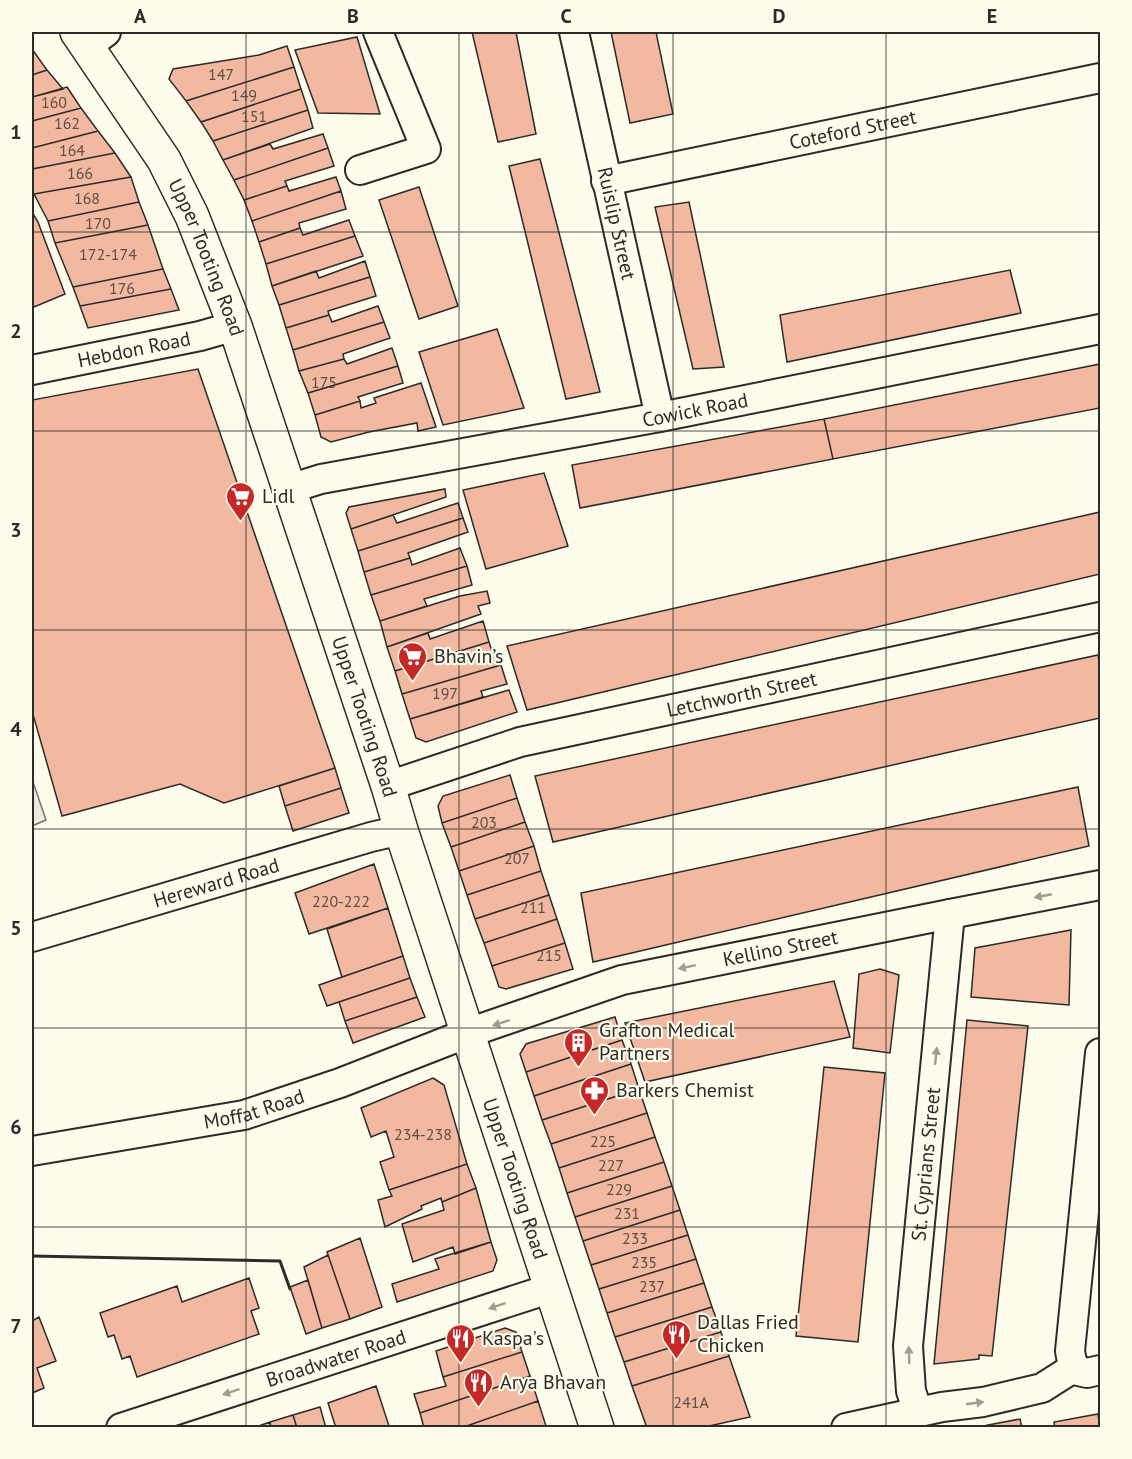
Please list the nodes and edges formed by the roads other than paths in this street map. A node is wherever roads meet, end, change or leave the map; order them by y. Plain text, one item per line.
1 (378, 32) edge
2 (574, 32) edge
3 (90, 36) edge
4 (1101, 78) edge
5 (360, 170) dead end
6 (606, 181) junction
7 (235, 326) junction
8 (1101, 328) edge
9 (32, 370) edge
10 (660, 417) junction
11 (289, 489) junction
12 (1101, 617) edge
13 (388, 786) junction
14 (401, 830) junction
15 (1101, 885) edge
16 (950, 914) junction
17 (32, 937) edge
18 (468, 1033) junction
19 (1101, 1053) edge
20 (1099, 1091) edge
21 (32, 1150) edge
22 (552, 1288) junction
23 (1088, 1369) edge
24 (918, 1412) junction
25 (121, 1428) edge
26 (597, 1428) edge
27 (846, 1428) edge

1 - 5 street
2 - 6 street, Ruislip Street
3 - 7 highway, Upper Tooting Road
4 - 6 street, Coteford Street
6 - 10 street, Ruislip Street
7 - 9 street, Hebdon Road
7 - 11 highway, Upper Tooting Road
8 - 10 street, Cowick Road
10 - 11 street, Cowick Road
11 - 13 highway, Upper Tooting Road
12 - 13 street, Letchworth Street
13 - 14 highway, Upper Tooting Road
14 - 17 street, Hereward Road
14 - 18 highway, Upper Tooting Road
15 -> 16 street, Kellino Street
16 -> 18 street, Kellino Street
24 -> 16 street, St. Cyprians Street
18 - 21 street, Moffat Road
18 - 22 highway, Upper Tooting Road
19 - 20 street
20 - 23 street
22 -> 25 street, Broadwater Road
22 - 26 highway, Upper Tooting Road
24 -> 23 street
24 - 27 street

